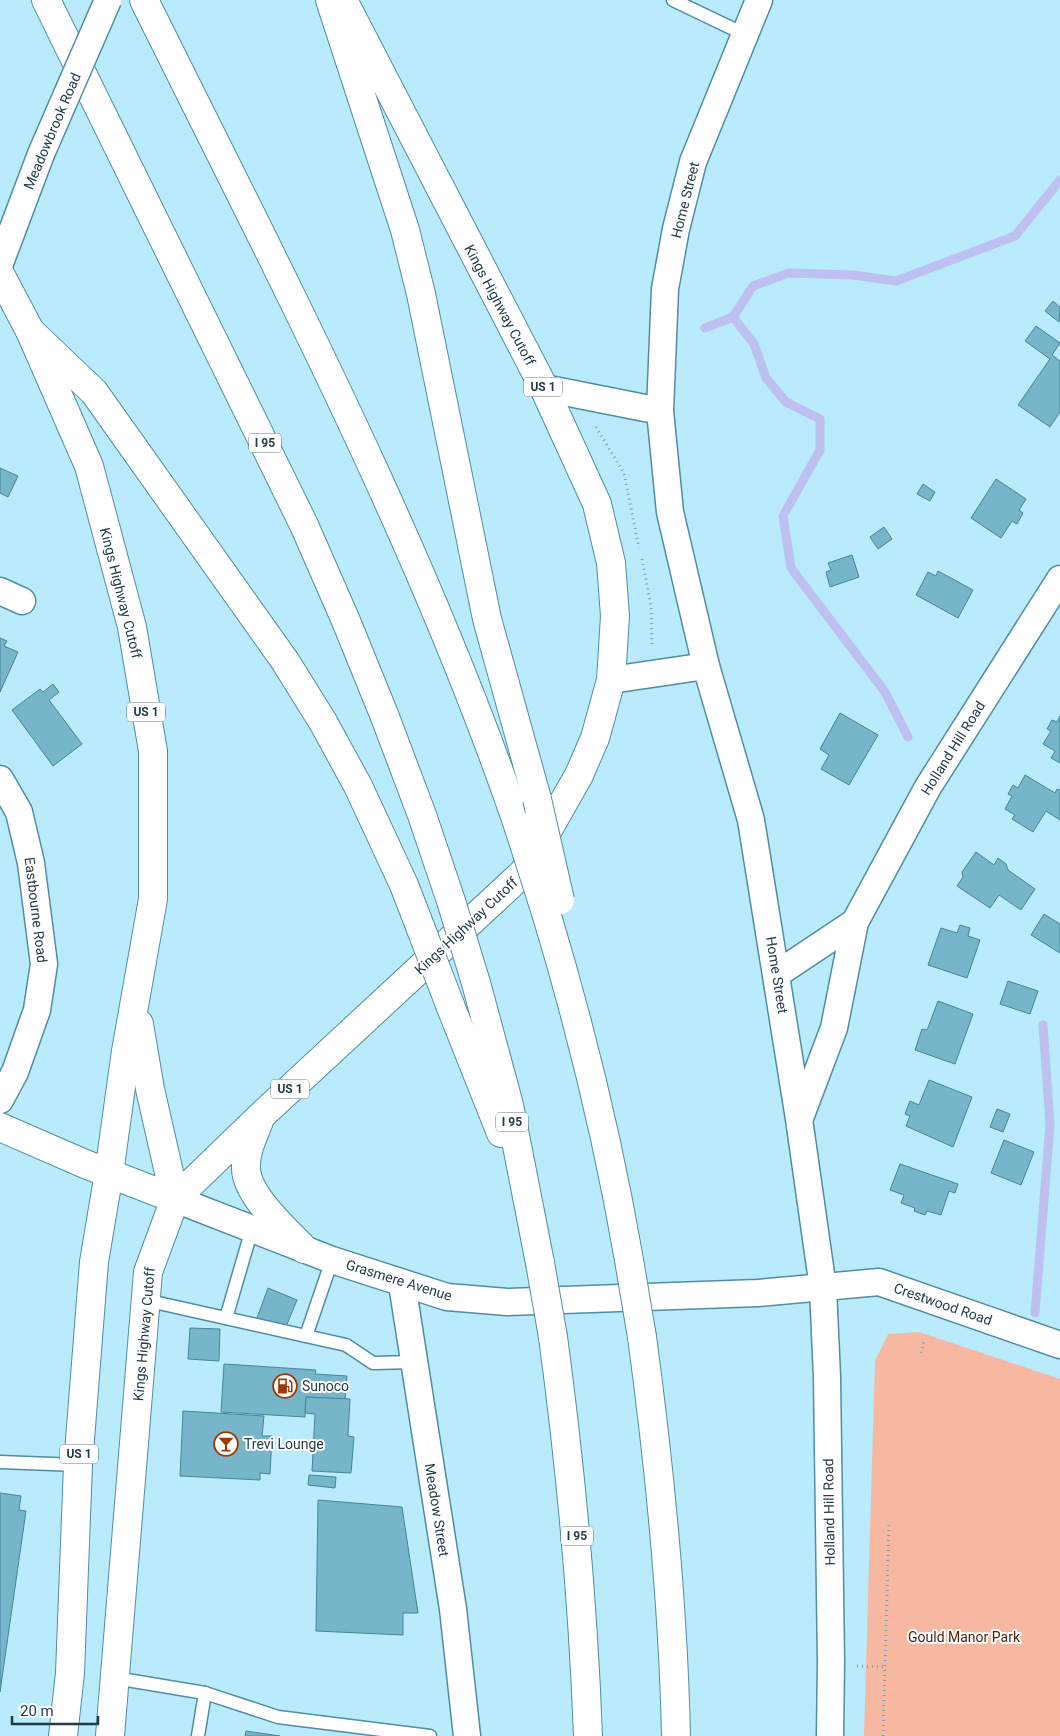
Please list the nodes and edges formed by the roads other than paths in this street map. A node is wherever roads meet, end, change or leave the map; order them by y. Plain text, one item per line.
1 (46, 0) edge
2 (108, 0) edge
3 (144, 0) edge
4 (330, 0) edge
5 (342, 0) edge
6 (673, 0) edge
7 (759, 0) edge
8 (744, 34) junction
9 (0, 263) edge
10 (0, 274) edge
11 (30, 331) junction
12 (544, 388) junction
13 (660, 411) junction
14 (1060, 579) edge
15 (706, 666) junction
16 (611, 680) junction
17 (0, 779) edge
18 (554, 908) junction
19 (855, 922) junction
20 (777, 974) junction
21 (136, 1000) junction
22 (0, 1100) edge
23 (263, 1114) junction
24 (799, 1119) junction
25 (0, 1127) edge
26 (109, 1174) junction
27 (175, 1199) junction
28 (530, 1209) junction
29 (252, 1229) junction
30 (304, 1249) junction
31 (332, 1260) junction
32 (402, 1284) junction
33 (823, 1288) junction
34 (146, 1300) junction
35 (226, 1318) junction
36 (306, 1336) junction
37 (1060, 1345) edge
38 (413, 1362) junction
39 (0, 1462) edge
40 (78, 1465) junction
41 (115, 1678) junction
42 (205, 1693) junction
43 (63, 1736) edge
44 (110, 1736) edge
45 (198, 1736) edge
46 (430, 1736) edge
47 (467, 1736) edge
48 (588, 1736) edge
49 (676, 1736) edge
50 (830, 1736) edge

1 - 28 main road, I 95, bridge
2 - 9 street, Meadowbrook Road, bridge
3 - 18 main road, bridge
4 - 18 main road, bridge
5 - 12 main road, Kings Highway Cutoff / US 1
6 - 8 lane
7 - 8 street, Home Street
8 - 13 street, Home Street
10 - 11 main road, Kings Highway Cutoff / US 1
11 - 21 main road, Kings Highway Cutoff / US 1
11 - 28 main road, bridge
12 - 13 street
12 - 16 main road, Kings Highway Cutoff / US 1
13 - 15 street, Home Street
14 - 19 street, Holland Hill Road
15 - 16 street
15 - 20 street, Home Street
16 - 23 main road, Kings Highway Cutoff / US 1
17 - 22 street, Eastbourne Road
18 - 49 main road, bridge
19 - 20 street, Holland Hill Road
19 - 24 street, Holland Hill Road
20 - 24 street, Home Street
21 - 26 main road, Kings Highway Cutoff / US 1
21 - 27 main road
23 - 27 main road, Kings Highway Cutoff / US 1
23 - 30 main road
24 - 33 street, Home Street
25 - 26 main road, Grasmere Avenue
26 - 27 main road, Grasmere Avenue
26 - 40 main road, Kings Highway Cutoff / US 1
27 - 29 street, Grasmere Avenue
27 - 34 main road, Kings Highway Cutoff / US 1
28 - 48 main road, I 95, bridge
29 - 30 street, Grasmere Avenue
29 - 35 lane
30 - 31 street, Grasmere Avenue
31 - 32 street, Grasmere Avenue
31 - 36 lane
32 - 33 street, Grasmere Avenue
32 - 38 street, Meadow Street
33 - 37 street, Crestwood Road
33 - 50 street, Holland Hill Road
34 - 35 lane
34 - 41 main road, Kings Highway Cutoff / US 1
35 - 36 lane
36 - 38 lane
38 - 47 street, Meadow Street
39 - 40 lane
40 - 43 main road, Kings Highway Cutoff / US 1
41 - 42 lane
41 - 44 main road, Kings Highway Cutoff / US 1
42 - 45 lane
42 - 46 lane

